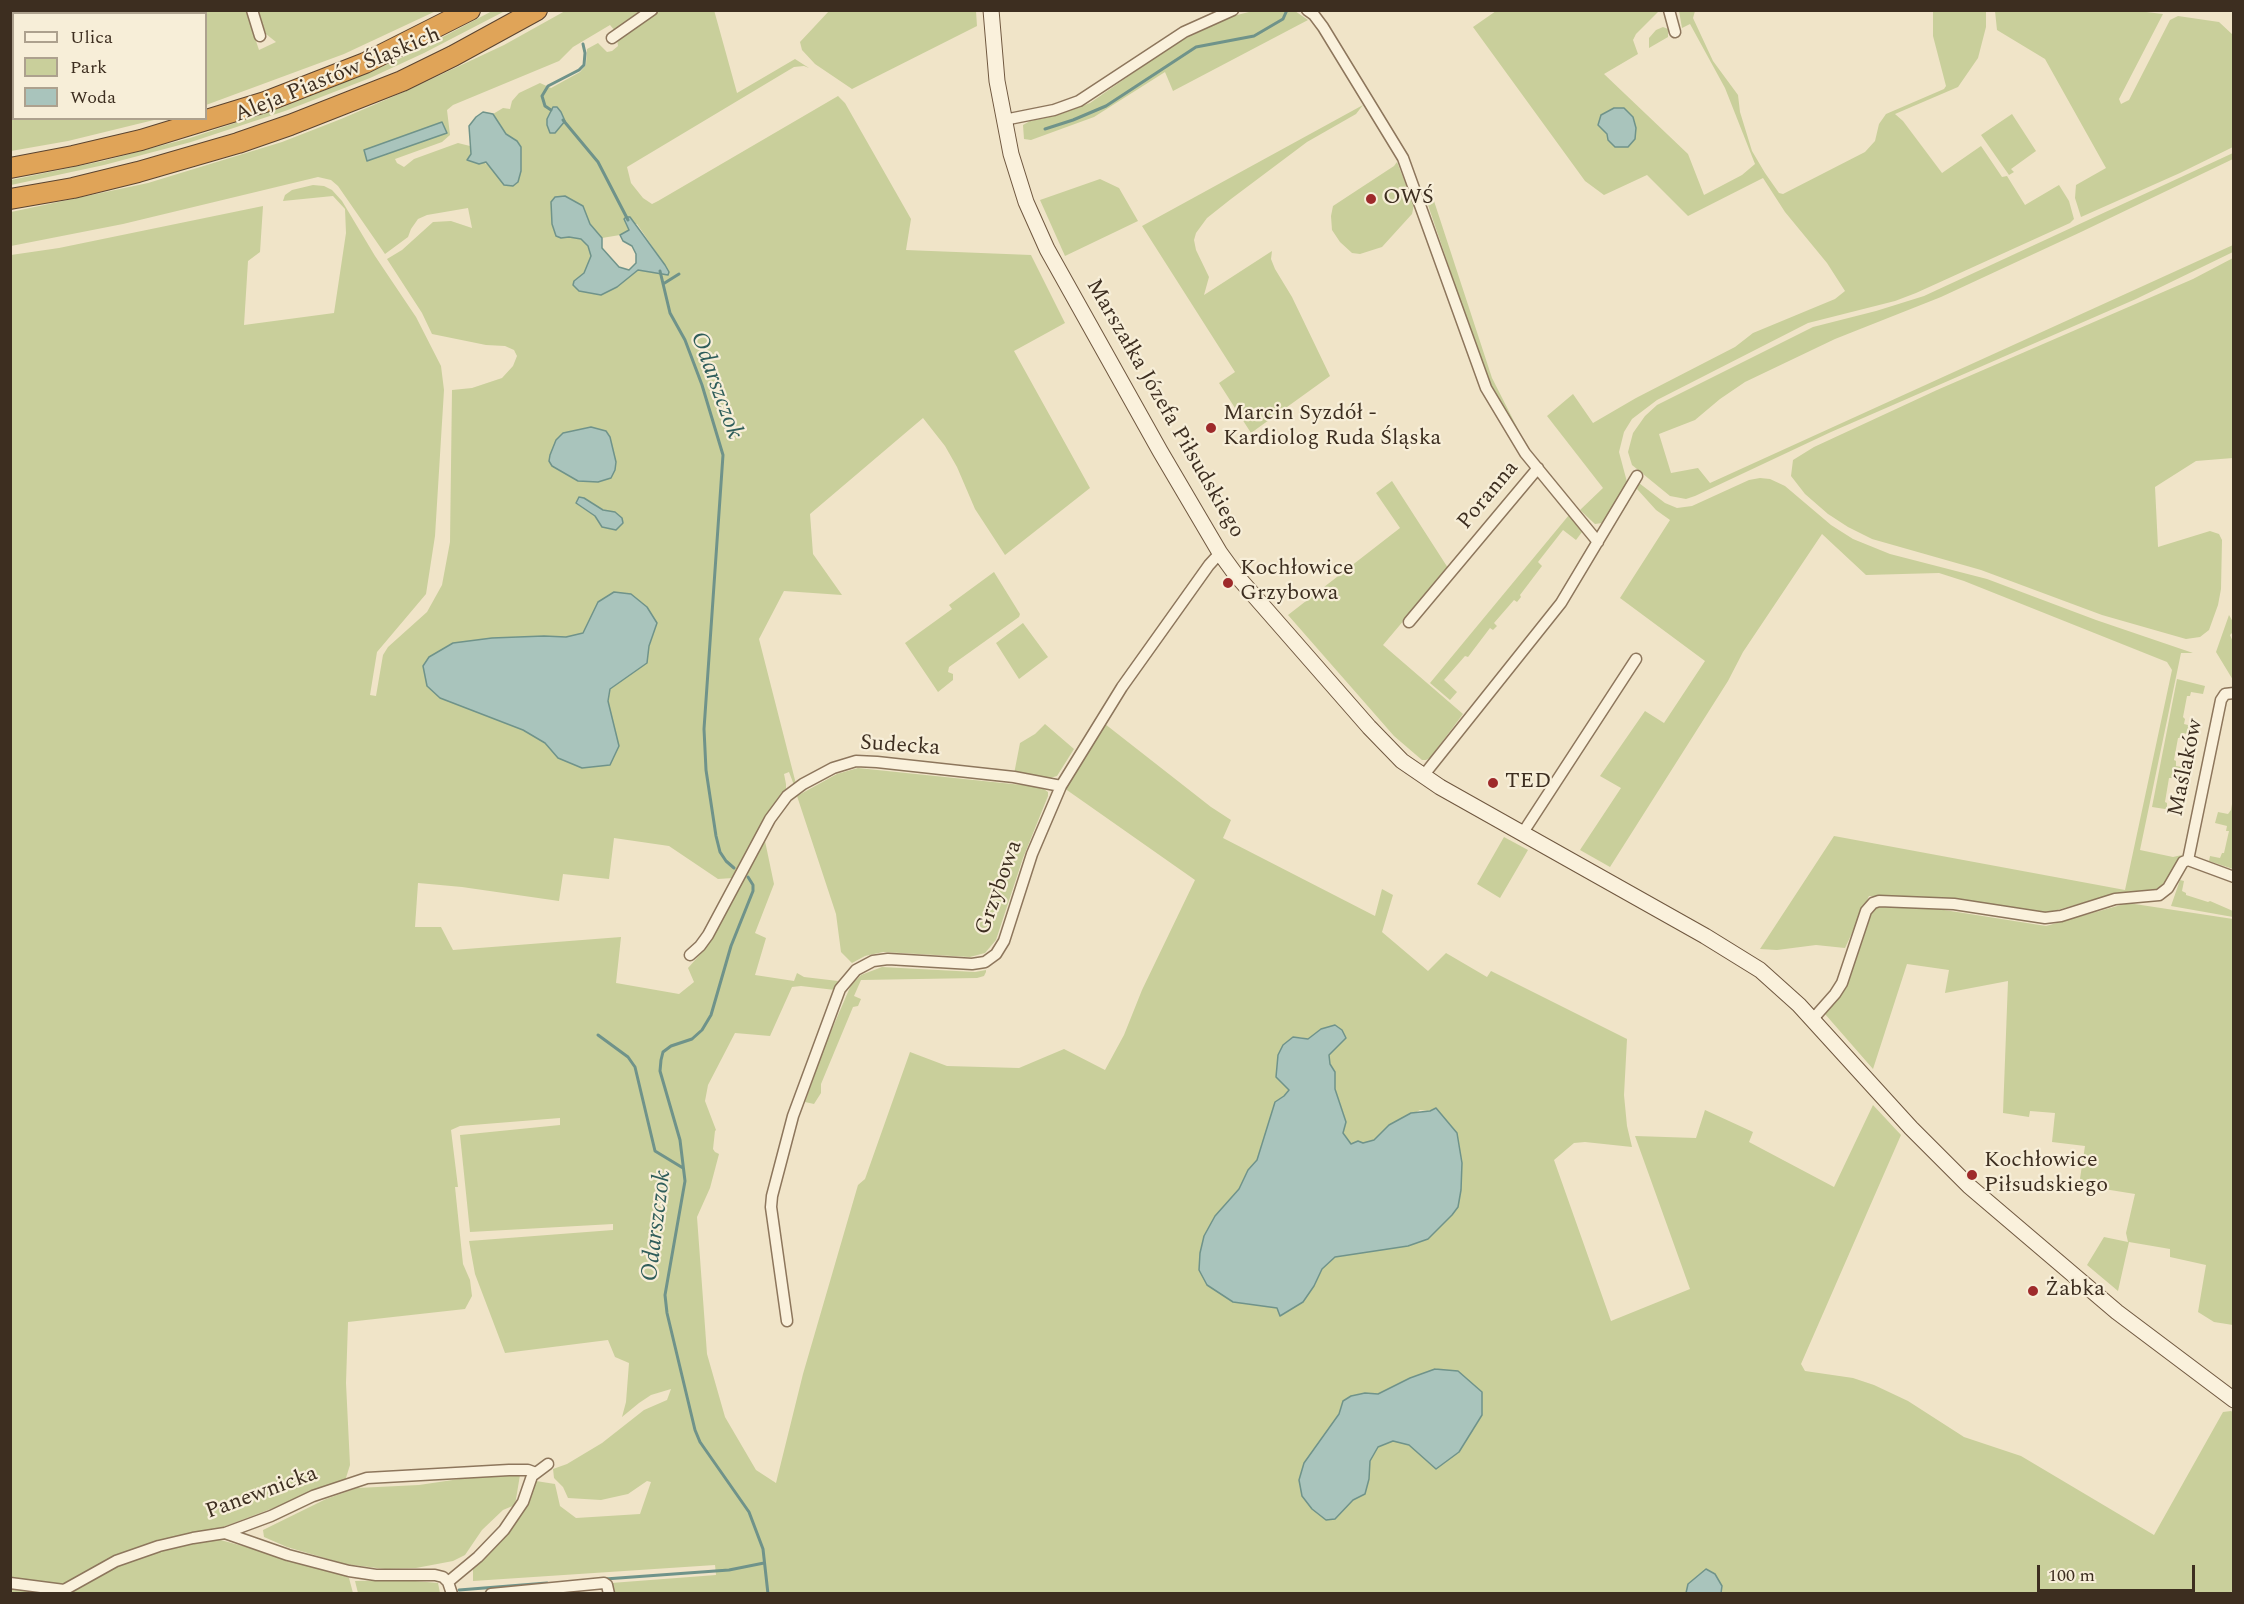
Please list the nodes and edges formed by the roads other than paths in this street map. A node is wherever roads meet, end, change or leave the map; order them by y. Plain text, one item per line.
1 (252, 10) edge
2 (470, 10) edge
3 (537, 10) edge
4 (652, 10) edge
5 (991, 10) edge
6 (1233, 10) edge
7 (1307, 10) edge
8 (1669, 10) edge
9 (1675, 32) dead end
10 (260, 36) dead end
11 (612, 38) dead end
12 (206, 120) edge
13 (207, 120) edge
14 (1004, 120) junction
15 (10, 168) edge
16 (10, 199) edge
17 (1538, 468) junction
18 (1637, 476) dead end
19 (1598, 542) junction
20 (1220, 553) junction
21 (1409, 622) dead end
22 (1636, 659) dead end
23 (2234, 693) edge
24 (1423, 776) junction
25 (1061, 786) junction
26 (1522, 834) junction
27 (2188, 860) junction
28 (2234, 877) edge
29 (690, 955) dead end
30 (1812, 1020) junction
31 (787, 1321) dead end
32 (2234, 1401) edge
33 (548, 1464) dead end
34 (536, 1473) junction
35 (225, 1533) junction
36 (448, 1582) junction
37 (10, 1583) edge
38 (452, 1593) edge
39 (491, 1593) edge
40 (609, 1593) edge

1 - 10 street
2 - 13 highway, Aleja Piastów Śląskich
3 - 16 highway, Aleja Piastów Śląskich
4 - 11 street
5 - 14 street, Marszałka Józefa Piłsudskiego
6 - 14 street
7 - 17 street
8 - 9 street
12 - 15 highway, Aleja Piastów Śląskich
14 - 20 street, Marszałka Józefa Piłsudskiego
17 - 19 street, Poranna
17 - 21 street, Poranna
18 - 19 street
19 - 24 street
20 - 24 street, Marszałka Józefa Piłsudskiego
20 - 25 street, Grzybowa
22 - 26 street
23 - 27 street, Maślaków
24 - 26 street, Marszałka Józefa Piłsudskiego
25 - 29 street, Sudecka
25 - 31 street, Grzybowa
26 - 30 street, Marszałka Józefa Piłsudskiego
27 - 28 street
27 - 30 street
30 - 32 street, Marszałka Józefa Piłsudskiego
33 - 34 street
34 - 35 street, Panewnicka
34 - 36 street
35 - 36 street
35 - 37 street, Panewnicka
36 - 38 street
39 - 40 street

